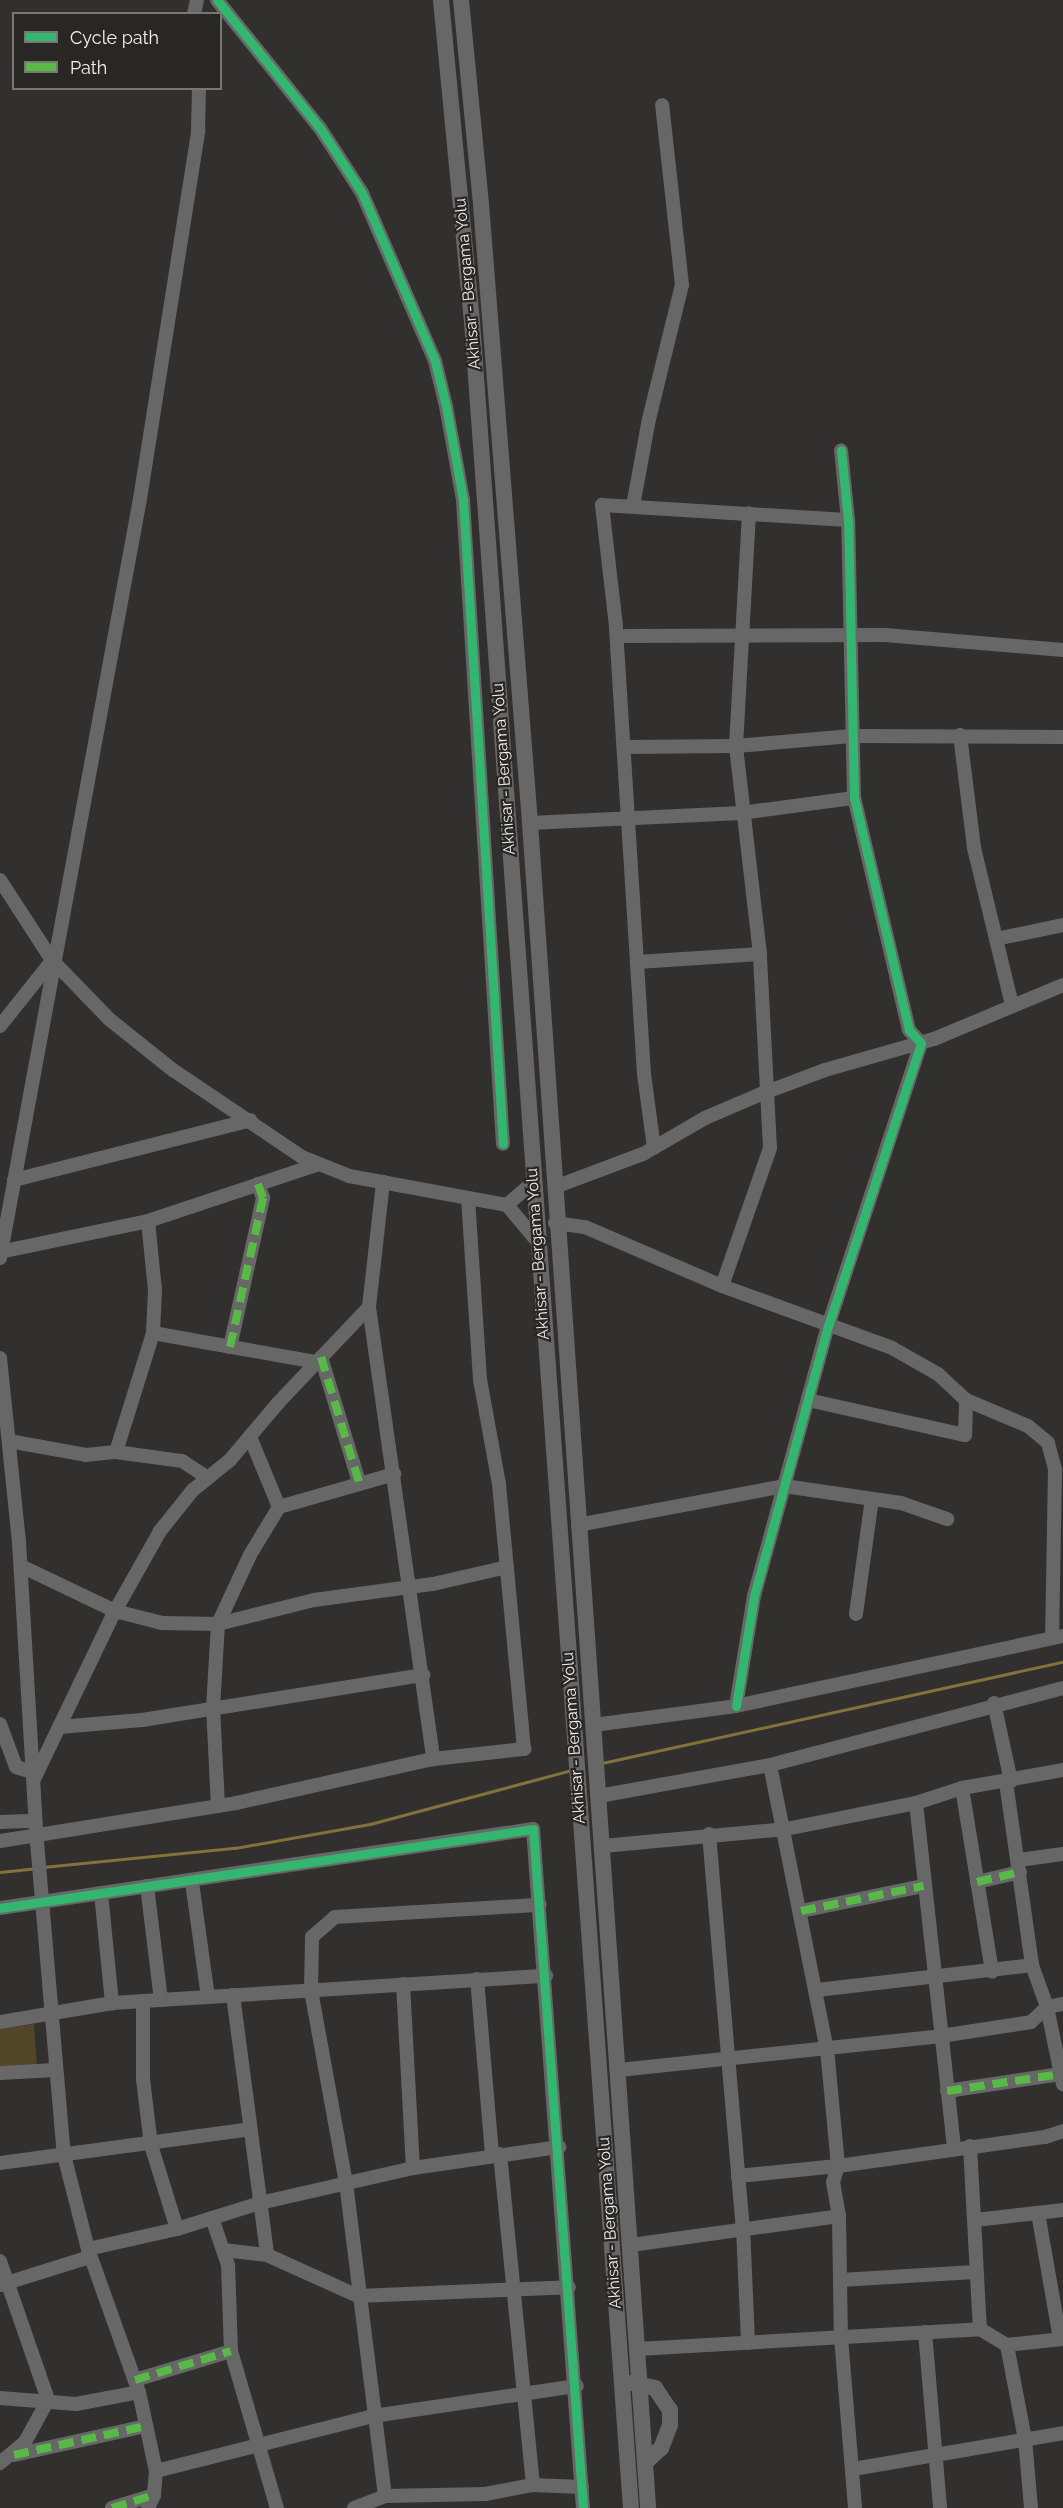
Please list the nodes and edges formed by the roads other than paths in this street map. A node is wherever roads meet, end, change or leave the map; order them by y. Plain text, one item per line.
1 (218, 0) edge
2 (441, 0) edge
3 (461, 0) edge
4 (199, 90) edge
5 (662, 105) dead end
6 (841, 450) dead end
7 (633, 506) junction
8 (749, 513) junction
9 (848, 520) junction
10 (617, 636) junction
11 (849, 636) junction
12 (744, 638) junction
13 (1063, 650) edge
14 (960, 735) junction
15 (852, 736) junction
16 (1063, 737) edge
17 (736, 746) junction
18 (624, 747) junction
19 (854, 798) junction
20 (741, 813) junction
21 (629, 818) junction
22 (530, 823) junction
23 (0, 880) edge
24 (1063, 925) edge
25 (996, 939) junction
26 (760, 954) junction
27 (52, 960) junction
28 (637, 962) junction
29 (1063, 985) edge
30 (1012, 1005) junction
31 (0, 1026) edge
32 (921, 1043) junction
33 (766, 1092) junction
34 (251, 1120) junction
35 (502, 1144) dead end
36 (654, 1148) junction
37 (319, 1164) junction
38 (14, 1180) junction
39 (383, 1182) junction
40 (533, 1182) junction
41 (258, 1184) junction
42 (555, 1187) junction
43 (468, 1198) junction
44 (507, 1205) junction
45 (148, 1221) junction
46 (555, 1223) junction
47 (537, 1241) junction
48 (0, 1254) edge
49 (722, 1286) junction
50 (369, 1307) junction
51 (828, 1326) junction
52 (153, 1333) junction
53 (230, 1347) junction
54 (0, 1358) edge
55 (319, 1359) junction
56 (808, 1400) junction
57 (966, 1400) junction
58 (250, 1437) junction
59 (9, 1441) junction
60 (1048, 1443) junction
61 (1063, 1444) edge
62 (117, 1452) junction
63 (394, 1474) junction
64 (208, 1478) junction
65 (359, 1482) junction
66 (784, 1486) junction
67 (872, 1499) junction
68 (279, 1507) junction
69 (947, 1519) dead end
70 (578, 1525) junction
71 (21, 1566) junction
72 (507, 1567) junction
73 (407, 1588) junction
74 (115, 1611) junction
75 (856, 1614) dead end
76 (218, 1624) junction
77 (1058, 1637) edge
78 (423, 1675) junction
79 (1063, 1688) edge
80 (994, 1703) junction
81 (736, 1706) junction
82 (213, 1708) junction
83 (0, 1724) edge
84 (59, 1727) junction
85 (594, 1733) junction
86 (7, 1758) edge
87 (433, 1759) junction
88 (770, 1765) junction
89 (1063, 1770) edge
90 (33, 1776) junction
91 (1008, 1781) junction
92 (599, 1788) junction
93 (962, 1788) junction
94 (916, 1803) junction
95 (218, 1806) junction
96 (0, 1822) edge
97 (786, 1829) junction
98 (36, 1833) junction
99 (709, 1834) junction
100 (0, 1841) edge
101 (603, 1846) junction
102 (1063, 1854) edge
103 (1020, 1866) junction
104 (192, 1882) junction
105 (977, 1882) junction
106 (147, 1886) junction
107 (923, 1886) junction
108 (101, 1893) junction
109 (44, 1902) junction
110 (540, 1905) junction
111 (0, 1908) edge
112 (801, 1911) junction
113 (1032, 1965) junction
114 (992, 1972) junction
115 (546, 1976) junction
116 (477, 1979) junction
117 (933, 1979) junction
118 (403, 1984) junction
119 (311, 1990) junction
120 (817, 1990) junction
121 (233, 1995) junction
122 (208, 1996) junction
123 (161, 2000) junction
124 (143, 2001) junction
125 (112, 2003) junction
126 (1063, 2004) edge
127 (1047, 2007) junction
128 (52, 2015) junction
129 (0, 2022) edge
130 (941, 2036) junction
131 (827, 2049) junction
132 (728, 2060) junction
133 (55, 2070) junction
134 (619, 2070) junction
135 (0, 2073) edge
136 (1062, 2079) edge
137 (947, 2091) junction
138 (250, 2128) junction
139 (1063, 2131) edge
140 (151, 2145) junction
141 (970, 2146) junction
142 (559, 2147) junction
143 (954, 2148) junction
144 (496, 2154) junction
145 (64, 2156) junction
146 (0, 2163) edge
147 (838, 2166) junction
148 (413, 2168) junction
149 (738, 2176) junction
150 (345, 2183) junction
151 (260, 2203) junction
152 (1063, 2210) edge
153 (1038, 2213) junction
154 (839, 2216) junction
155 (212, 2217) junction
156 (976, 2220) junction
157 (742, 2227) junction
158 (177, 2229) junction
159 (631, 2245) junction
160 (223, 2250) junction
161 (89, 2253) junction
162 (267, 2255) junction
163 (0, 2261) edge
164 (975, 2272) junction
165 (840, 2280) junction
166 (3, 2284) edge
167 (569, 2287) junction
168 (513, 2291) junction
169 (358, 2296) junction
170 (980, 2329) junction
171 (925, 2332) junction
172 (841, 2337) junction
173 (1061, 2339) edge
174 (748, 2343) junction
175 (1007, 2345) junction
176 (638, 2349) junction
177 (231, 2351) junction
178 (622, 2383) junction
179 (640, 2383) junction
180 (137, 2386) junction
181 (577, 2386) junction
182 (523, 2396) junction
183 (0, 2398) edge
184 (48, 2400) junction
185 (373, 2416) junction
186 (146, 2426) junction
187 (1063, 2433) edge
188 (1025, 2439) junction
189 (258, 2447) junction
190 (14, 2455) junction
191 (935, 2455) junction
192 (0, 2463) edge
193 (645, 2463) junction
194 (853, 2469) junction
195 (156, 2471) junction
196 (533, 2485) junction
197 (582, 2487) junction
198 (154, 2495) junction
199 (385, 2496) junction
200 (487, 2501) edge
201 (112, 2508) edge
202 (148, 2508) edge
203 (277, 2508) edge
204 (354, 2508) edge
205 (583, 2508) edge
206 (631, 2508) edge
207 (648, 2508) edge
208 (855, 2508) edge
209 (940, 2508) edge
210 (1031, 2508) edge

1 - 35 street
2 - 40 main road, Akhisar - Bergama Yolu
3 - 22 main road, Akhisar - Bergama Yolu
4 - 27 street
5 - 7 street
6 - 9 street
7 - 8 street
7 - 10 street
8 - 9 street
8 - 12 street
9 - 11 street
10 - 12 street
10 - 18 street
11 - 12 street
11 - 13 street
11 - 15 street
12 - 17 street
14 - 15 street
14 - 16 street
14 - 25 street
15 - 17 street
15 - 19 street
17 - 18 street
17 - 20 street
18 - 21 street
19 - 20 street
19 - 32 street
20 - 21 street
20 - 26 street
21 - 22 street
21 - 28 street
22 - 42 main road, Akhisar - Bergama Yolu
23 - 27 street
24 - 25 street
25 - 30 street
26 - 28 street
26 - 33 street
27 - 31 street
27 - 34 street
27 - 38 street
28 - 36 street
29 - 30 street
30 - 32 street
32 - 33 street
32 - 51 street
33 - 36 street
33 - 49 street
34 - 37 street
34 - 38 street
36 - 42 street
37 - 39 street
37 - 41 street
38 - 48 street
39 - 43 street
39 - 50 street
40 - 44 street
40 - 47 main road, Akhisar - Bergama Yolu
41 - 45 street
41 - 53 street
42 - 46 main road, Akhisar - Bergama Yolu
43 - 44 street
43 - 72 street
44 - 47 street
45 - 48 street
45 - 52 street
46 - 49 street
46 - 70 main road, Akhisar - Bergama Yolu
47 - 178 main road, Akhisar - Bergama Yolu
49 - 51 street
50 - 55 street
50 - 63 street
51 - 56 street
51 - 57 street
52 - 53 street
52 - 62 street
53 - 55 street
54 - 59 street
55 - 58 street
55 - 65 street
56 - 57 street
56 - 66 street
57 - 60 street
58 - 64 street
58 - 68 street
59 - 62 street
59 - 71 street
60 - 61 street
60 - 77 street
62 - 64 street
63 - 65 street
63 - 73 street
64 - 74 street
65 - 68 street
66 - 67 street
66 - 70 street
66 - 81 street
67 - 69 street
67 - 75 street
68 - 76 street
70 - 85 main road, Akhisar - Bergama Yolu
71 - 74 street
71 - 90 street
72 - 73 street
72 - 87 street
73 - 76 street
73 - 78 street
74 - 76 street
74 - 84 street
76 - 82 street
77 - 81 street
78 - 82 street
78 - 87 street
79 - 80 street
80 - 88 street
80 - 91 street
81 - 85 street
82 - 84 street
82 - 95 street
83 - 86 street
84 - 90 street
85 - 92 main road, Akhisar - Bergama Yolu
86 - 90 street
87 - 95 street
88 - 92 street
88 - 97 street
89 - 91 street
90 - 98 street
91 - 93 street
91 - 103 street
92 - 101 main road, Akhisar - Bergama Yolu
93 - 94 street
93 - 105 street
94 - 97 street
94 - 107 street
95 - 98 street
96 - 98 street
97 - 99 street
97 - 112 street
98 - 100 street
98 - 109 street
99 - 101 street
99 - 132 street
101 - 134 main road, Akhisar - Bergama Yolu
102 - 103 street
103 - 105 street
103 - 113 street
104 - 106 street
104 - 110 street
104 - 122 street
105 - 114 street
106 - 108 street
106 - 123 street
107 - 112 street
107 - 117 street
108 - 109 street
108 - 125 street
109 - 111 street
109 - 128 street
110 - 115 street
110 - 119 street
112 - 120 street
113 - 114 street
113 - 127 street
114 - 117 street
115 - 116 street
115 - 142 street
116 - 118 street
116 - 144 street
117 - 120 street
117 - 130 street
118 - 119 street
118 - 148 street
119 - 121 street
119 - 150 street
120 - 131 street
121 - 122 street
121 - 138 street
122 - 123 street
123 - 124 street
124 - 125 street
124 - 140 street
125 - 128 street
126 - 127 street
127 - 130 street
127 - 136 street
128 - 129 street
128 - 133 street
130 - 131 street
130 - 137 street
131 - 132 street
131 - 147 street
132 - 134 street
132 - 149 street
133 - 135 street
133 - 145 street
134 - 159 main road, Akhisar - Bergama Yolu
136 - 137 street
137 - 143 street
138 - 140 street
138 - 151 street
139 - 141 street
140 - 145 street
140 - 158 street
141 - 143 street
141 - 156 street
142 - 144 street
142 - 167 street
143 - 147 street
144 - 148 street
144 - 168 street
145 - 146 street
145 - 161 street
147 - 149 street
147 - 154 street
148 - 150 street
149 - 157 street
150 - 151 street
150 - 169 street
151 - 155 street
151 - 162 street
152 - 153 street
153 - 156 street
153 - 173 street
154 - 157 street
154 - 165 street
155 - 158 street
155 - 160 street
156 - 164 street
157 - 159 street
157 - 174 street
158 - 161 street
159 - 176 main road, Akhisar - Bergama Yolu
160 - 162 street
160 - 177 street
161 - 166 street
161 - 180 street
162 - 169 street
163 - 166 street
164 - 165 street
164 - 170 street
165 - 172 street
166 - 184 street
167 - 168 street
167 - 181 street
168 - 169 street
168 - 182 street
169 - 185 street
170 - 171 street
170 - 175 street
171 - 172 street
171 - 191 street
172 - 174 street
172 - 194 street
173 - 175 street
174 - 176 street
175 - 188 street
176 - 179 main road, Akhisar - Bergama Yolu
177 - 180 street
177 - 189 street
178 - 179 main road
178 - 206 main road, Akhisar - Bergama Yolu
179 - 193 main road, Akhisar - Bergama Yolu
179 - 193 main road
180 - 184 street
180 - 186 street
181 - 182 street
181 - 197 street
182 - 185 street
182 - 196 street
183 - 184 street
184 - 190 street
185 - 189 street
185 - 199 street
186 - 190 street
186 - 195 street
187 - 188 street
188 - 191 street
188 - 210 street
189 - 195 street
189 - 203 street
190 - 192 street
191 - 194 street
191 - 209 street
193 - 207 main road, Akhisar - Bergama Yolu
194 - 208 street
195 - 198 street
196 - 197 street
196 - 200 street
197 - 205 street
198 - 201 street
198 - 202 street
199 - 200 street
199 - 204 street

